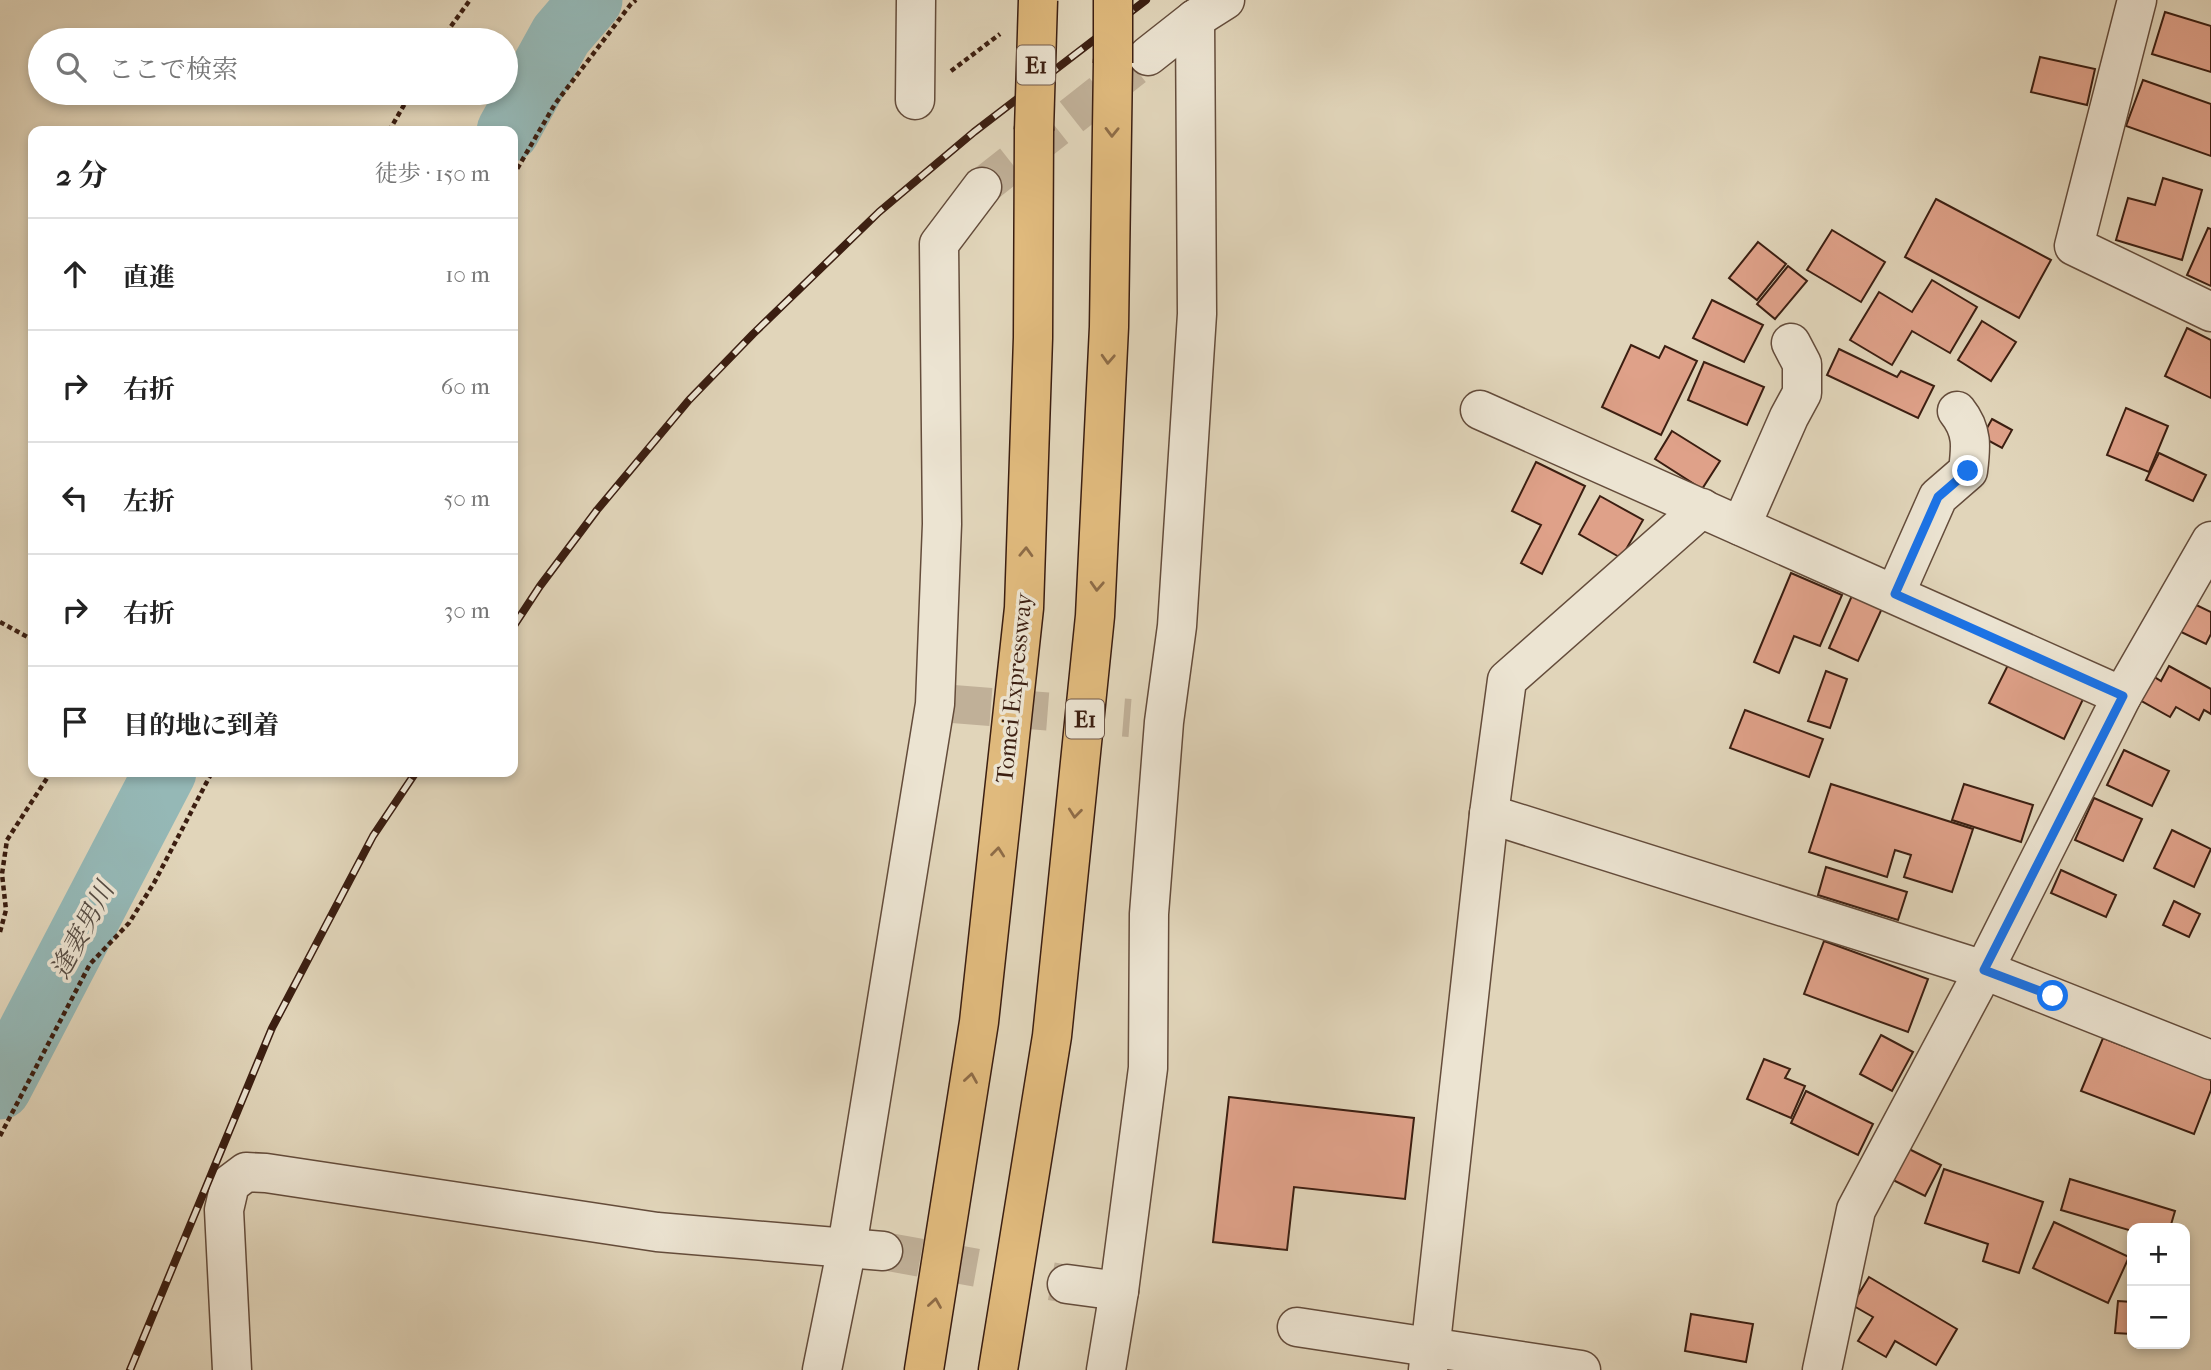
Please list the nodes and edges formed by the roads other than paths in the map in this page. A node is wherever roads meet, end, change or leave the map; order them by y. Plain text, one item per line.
1 (916, 0) edge
2 (1038, 0) edge
3 (1113, 0) edge
4 (2137, 0) edge
5 (1210, 9) edge
6 (1131, 60) junction
7 (915, 100) road end
8 (982, 187) tunnel mouth
9 (2211, 312) edge
10 (1791, 343) dead end
11 (1480, 410) dead end
12 (1957, 411) dead end
13 (1702, 508) junction
14 (1741, 526) junction
15 (2211, 541) edge
16 (1895, 594) junction
17 (2123, 696) junction
18 (1489, 814) junction
19 (1984, 970) junction
20 (2211, 1060) edge
21 (865, 1249) junction
22 (1067, 1284) tunnel mouth
23 (1119, 1291) junction
24 (1297, 1327) dead end
25 (1429, 1358) edge
26 (232, 1370) edge
27 (822, 1370) edge
28 (924, 1370) edge
29 (998, 1370) edge
30 (1106, 1370) edge
31 (1581, 1370) edge
32 (1822, 1370) edge

1 - 7 street
28 -> 2 highway, Tomei Expressway / E1, bridge
3 - 6 highway, E1, bridge
4 - 9 street
5 - 6 street
5 - 23 street
6 -> 29 highway, E1
8 - 21 street
10 - 14 street
11 - 13 street
12 - 16 street
13 - 14 street
13 - 18 street
14 - 16 street
15 - 17 street
16 - 17 street
17 - 19 street
18 - 19 street
18 - 25 street
19 - 20 street
19 - 32 street
21 - 26 street
21 - 27 street
22 - 23 street
23 - 30 street
24 - 25 street
25 - 31 street

